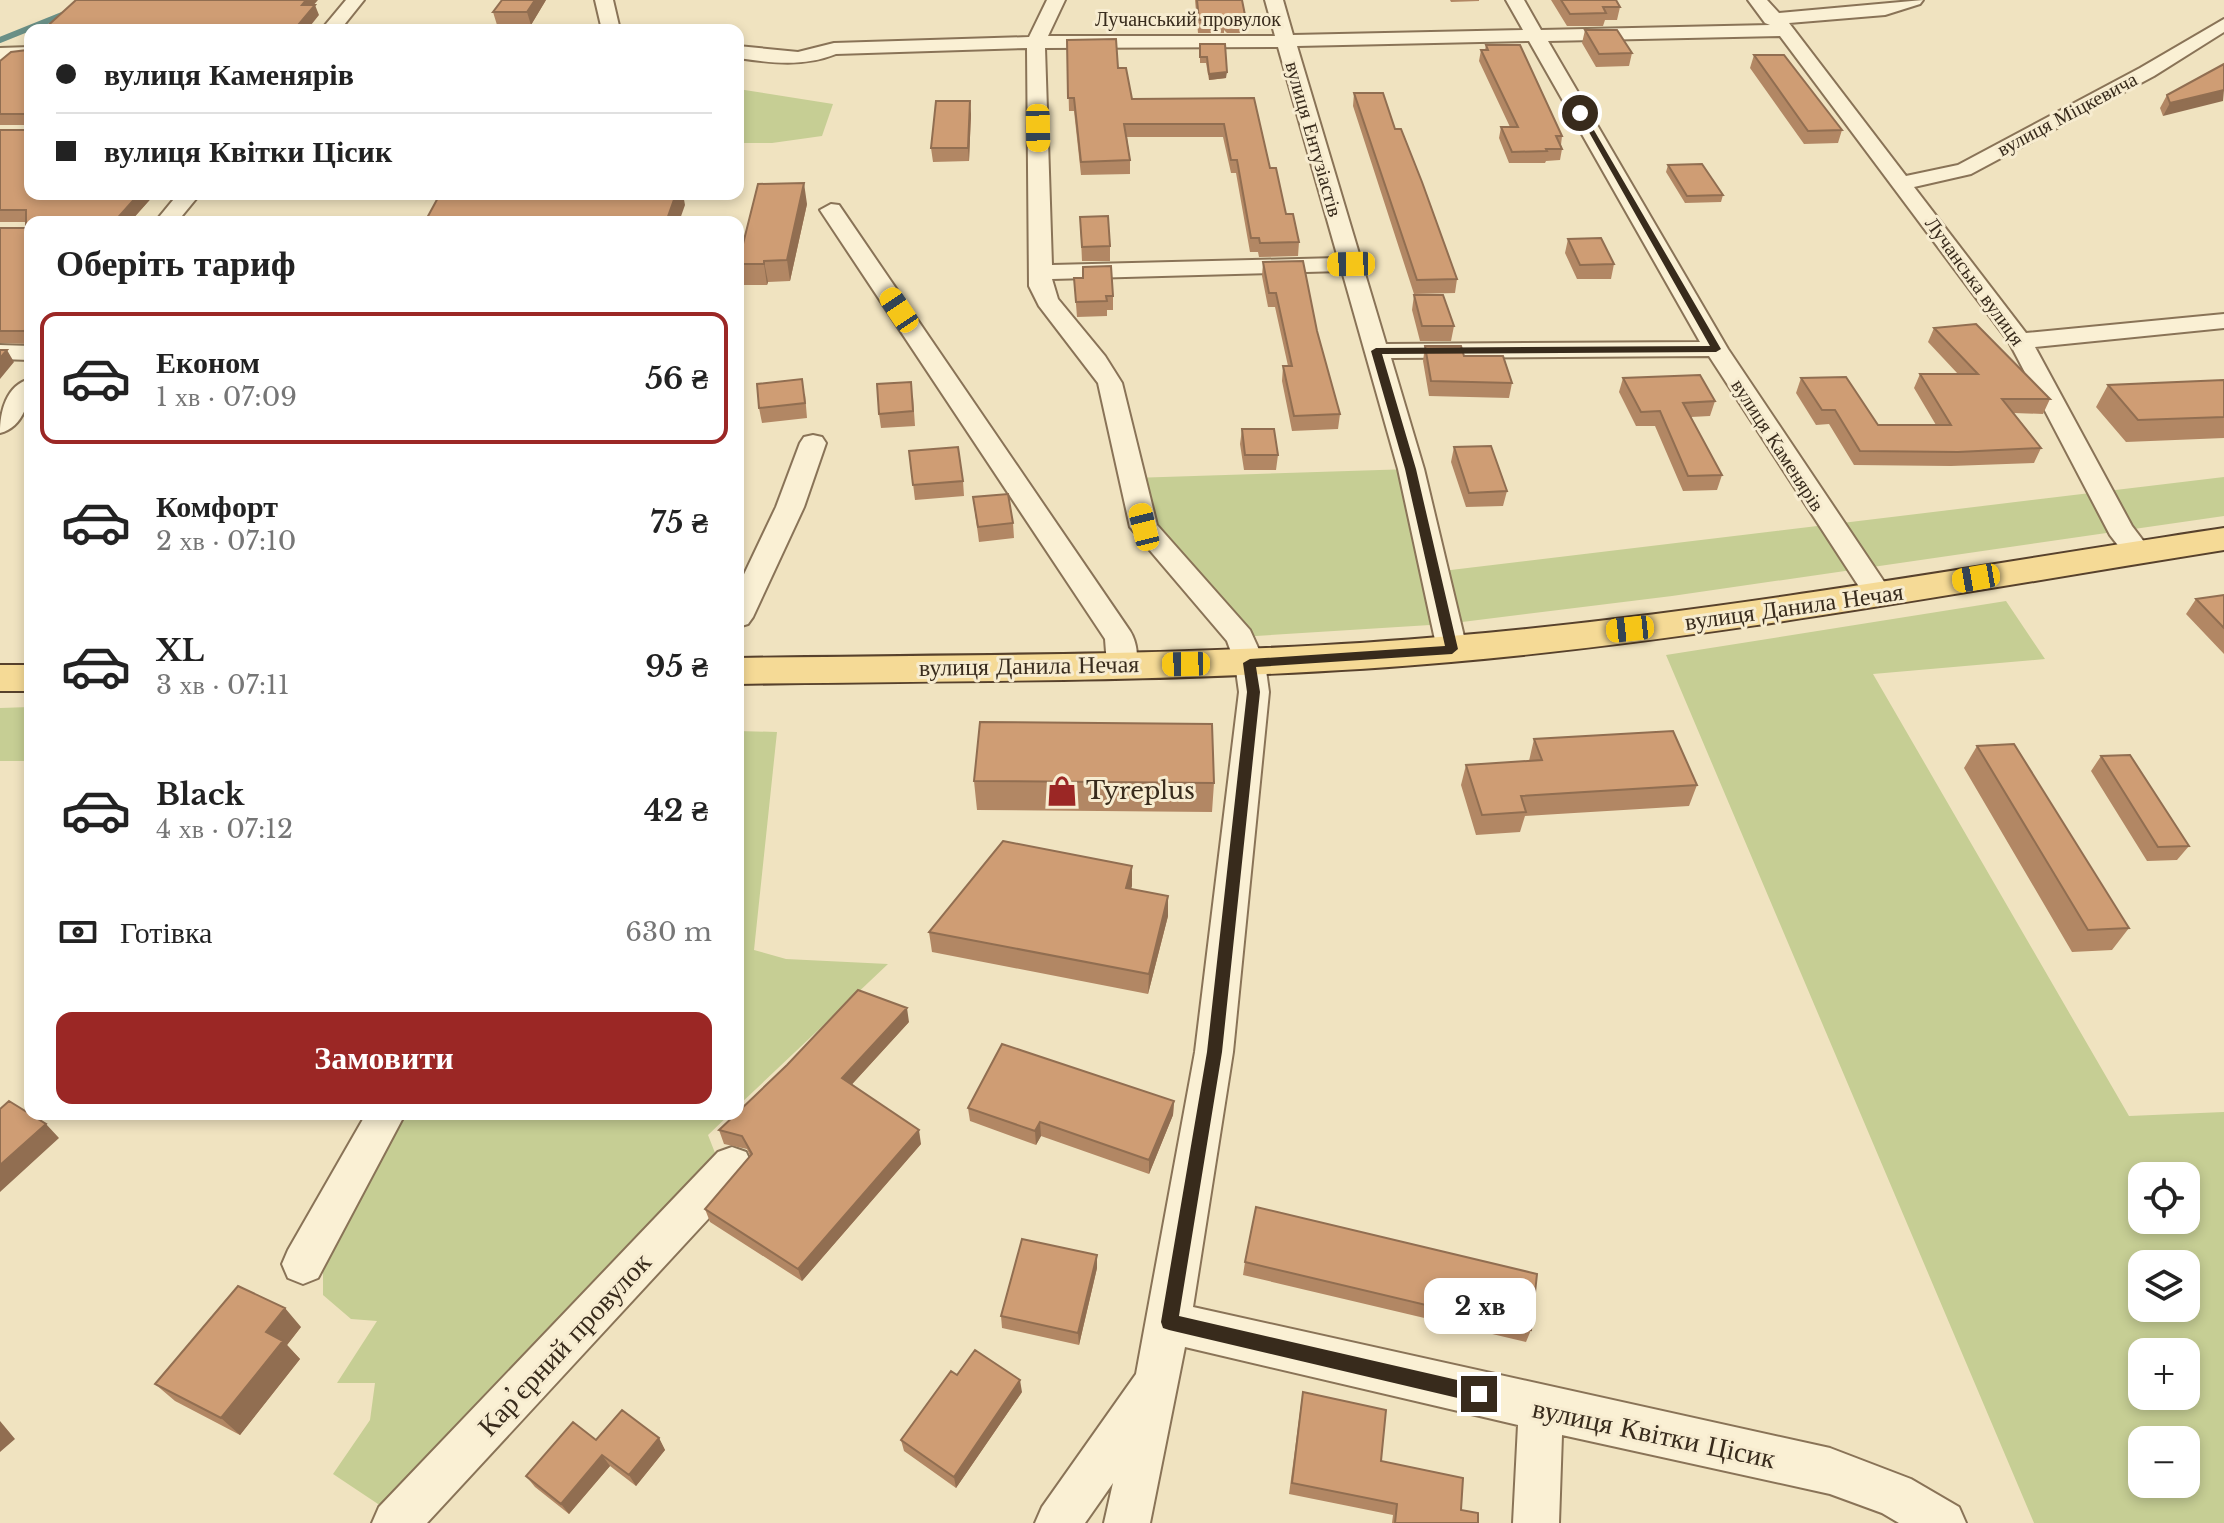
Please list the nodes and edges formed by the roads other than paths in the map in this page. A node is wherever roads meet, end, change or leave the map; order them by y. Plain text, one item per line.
1 (355, 0) edge
2 (604, 0) edge
3 (1056, 0) edge
4 (1274, 0) edge
5 (1515, 0) edge
6 (1757, 0) edge
7 (1914, 0) edge
8 (335, 24) edge
9 (610, 24) edge
10 (1778, 24) junction
11 (2224, 24) edge
12 (1534, 35) junction
13 (1285, 41) junction
14 (1036, 42) junction
15 (24, 53) edge
16 (744, 53) edge
17 (0, 54) edge
18 (1901, 183) junction
19 (184, 200) edge
20 (831, 210) dead end
21 (171, 216) edge
22 (1351, 264) junction
23 (1041, 272) junction
24 (2213, 323) edge
25 (2020, 341) junction
26 (2224, 345) edge
27 (1716, 349) junction
28 (1376, 351) junction
29 (0, 352) edge
30 (24, 353) edge
31 (24, 394) edge
32 (0, 425) edge
33 (813, 443) dead end
34 (2224, 539) edge
35 (2137, 551) junction
36 (1879, 595) junction
37 (744, 604) edge
38 (1452, 649) junction
39 (1250, 663) junction
40 (1122, 665) junction
41 (744, 671) edge
42 (0, 678) edge
43 (24, 678) edge
44 (383, 1120) edge
45 (732, 1165) dead end
46 (303, 1264) dead end
47 (1169, 1322) junction
48 (1158, 1377) junction
49 (1541, 1408) junction
50 (395, 1523) edge
51 (1058, 1523) edge
52 (1127, 1523) edge
53 (1536, 1523) edge
54 (1943, 1523) edge

1 - 8 street
2 - 9 street
3 - 14 street
4 - 13 street, вулиця Ентузіастів
5 - 12 street, вулиця Каменярів
6 - 10 street, Лучанська вулиця
7 - 10 street, Лучанський провулок
10 - 12 street, Лучанський провулок
10 - 18 street, Лучанська вулиця
11 - 18 street, вулиця Міцкевича
12 - 13 street, Лучанський провулок
12 - 27 street, вулиця Каменярів
13 - 14 street, Лучанський провулок
13 - 22 street, вулиця Ентузіастів
14 - 16 street, Лучанський провулок
14 - 23 street
15 - 17 street
18 - 25 street, Лучанська вулиця
19 - 21 street
20 - 40 street
22 - 23 street
22 - 28 street, вулиця Ентузіастів
23 - 39 street
24 - 25 street
24 - 26 street
25 - 35 street, Лучанська вулиця
27 - 28 street
27 - 36 street, вулиця Каменярів
28 - 38 street, вулиця Ентузіастів
29 - 30 street
31 - 32 street
33 - 37 street
34 - 35 main road, вулиця Данила Нечая
35 - 36 main road, вулиця Данила Нечая
36 - 38 main road, вулиця Данила Нечая
38 - 39 main road, вулиця Данила Нечая
39 - 40 main road, вулиця Данила Нечая
39 - 47 street
40 - 41 main road, вулиця Данила Нечая
42 - 43 main road
44 - 46 street
45 - 50 street, Карʼєрний провулок
47 - 48 street
47 - 49 street, вулиця Квітки Цісик
48 - 51 street
48 - 52 street
49 - 53 street
49 - 54 street, вулиця Квітки Цісик

